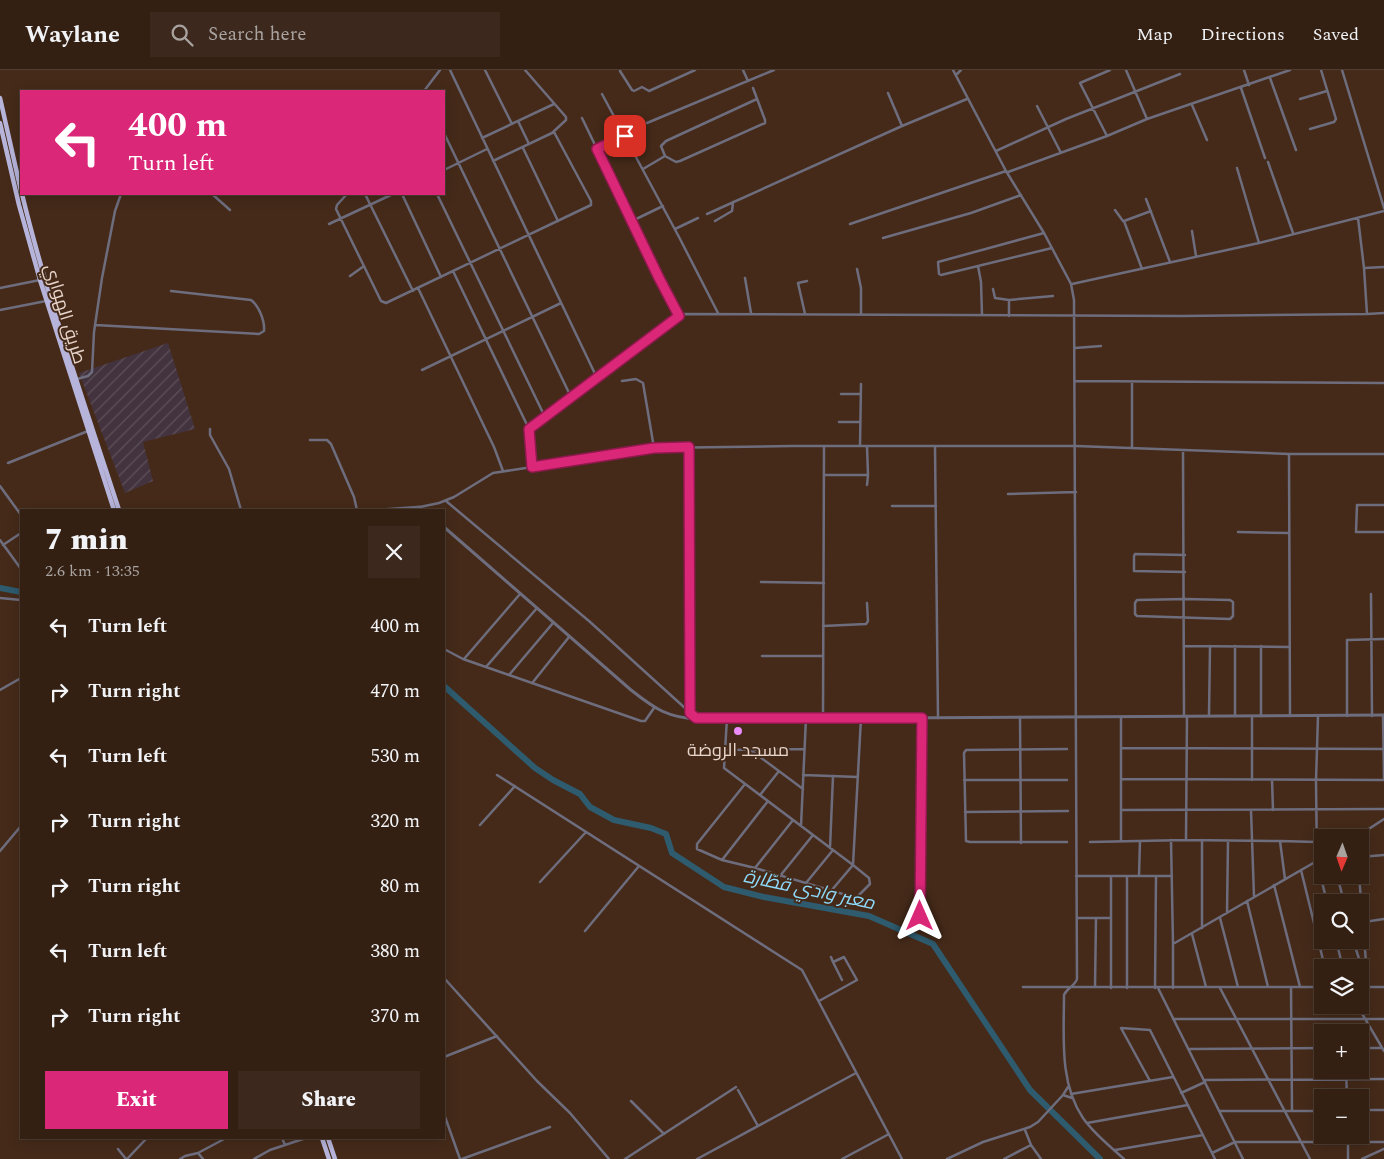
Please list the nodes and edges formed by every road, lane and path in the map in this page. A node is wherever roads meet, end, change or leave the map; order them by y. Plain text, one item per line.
1 (440, 70) edge
2 (450, 70) edge
3 (485, 70) edge
4 (524, 70) edge
5 (695, 70) edge
6 (744, 70) edge
7 (774, 70) edge
8 (953, 70) edge
9 (961, 70) edge
10 (1110, 70) edge
11 (1126, 70) edge
12 (1244, 70) edge
13 (1290, 70) edge
14 (1321, 70) edge
15 (1342, 70) edge
16 (620, 71) edge
17 (1180, 74) dead end
18 (956, 76) junction
19 (1270, 78) junction
20 (748, 81) junction
21 (1249, 85) junction
22 (753, 88) dead end
23 (1241, 88) junction
24 (425, 90) edge
25 (1327, 91) junction
26 (1136, 92) junction
27 (888, 93) dead end
28 (602, 94) dead end
29 (0, 98) edge
30 (757, 98) junction
31 (967, 99) junction
32 (1300, 99) dead end
33 (554, 104) junction
34 (1191, 104) junction
35 (1037, 106) dead end
36 (1092, 109) junction
37 (582, 118) dead end
38 (1148, 119) junction
39 (518, 121) junction
40 (0, 123) edge
41 (512, 124) junction
42 (902, 126) junction
43 (1048, 127) junction
44 (1310, 129) dead end
45 (554, 132) junction
46 (445, 135) edge
47 (625, 136) junction
48 (1107, 136) junction
49 (482, 138) junction
50 (1207, 140) dead end
51 (529, 144) junction
52 (523, 147) junction
53 (487, 149) junction
54 (597, 149) junction
55 (1296, 150) dead end
56 (996, 151) junction
57 (1061, 153) junction
58 (665, 156) junction
59 (1265, 158) dead end
60 (493, 161) junction
61 (1268, 162) dead end
62 (458, 163) junction
63 (1237, 168) dead end
64 (643, 169) junction
65 (445, 170) edge
66 (1007, 172) junction
67 (20, 184) edge
68 (1021, 194) junction
69 (23, 195) edge
70 (121, 195) edge
71 (213, 195) edge
72 (346, 195) edge
73 (366, 195) edge
74 (391, 195) edge
75 (402, 195) edge
76 (437, 195) edge
77 (1146, 199) dead end
78 (733, 202) junction
79 (371, 205) junction
80 (663, 206) junction
81 (230, 210) dead end
82 (1116, 210) dead end
83 (1384, 210) edge
84 (1151, 211) junction
85 (707, 214) dead end
86 (698, 218) dead end
87 (1358, 218) junction
88 (341, 219) junction
89 (715, 220) dead end
90 (558, 221) junction
91 (632, 221) junction
92 (1124, 221) junction
93 (329, 224) dead end
94 (850, 224) dead end
95 (676, 229) junction
96 (1192, 231) dead end
97 (1044, 233) junction
98 (1293, 233) junction
99 (529, 235) junction
100 (883, 238) dead end
101 (1259, 243) junction
102 (1052, 248) junction
103 (500, 249) junction
104 (1196, 256) junction
105 (1170, 262) junction
106 (470, 263) junction
107 (364, 266) junction
108 (978, 266) junction
109 (1384, 267) edge
110 (1364, 268) junction
111 (856, 269) dead end
112 (1142, 269) junction
113 (453, 271) junction
114 (350, 276) dead end
115 (442, 277) junction
116 (745, 278) dead end
117 (40, 280) junction
118 (807, 281) dead end
119 (1071, 284) junction
120 (0, 288) edge
121 (418, 288) junction
122 (993, 289) dead end
123 (171, 291) dead end
124 (413, 291) junction
125 (1052, 296) dead end
126 (1009, 300) junction
127 (46, 301) junction
128 (561, 303) junction
129 (0, 310) edge
130 (718, 313) junction
131 (751, 313) junction
132 (1384, 313) edge
133 (805, 314) junction
134 (861, 314) junction
135 (1367, 314) junction
136 (982, 315) junction
137 (679, 316) junction
138 (1009, 316) junction
139 (1074, 316) junction
140 (532, 317) junction
141 (95, 325) junction
142 (503, 331) junction
143 (486, 340) junction
144 (1101, 346) dead end
145 (1075, 348) junction
146 (451, 356) junction
147 (422, 370) dead end
148 (597, 378) junction
149 (76, 379) junction
150 (1075, 381) junction
151 (622, 382) dead end
152 (1132, 382) junction
153 (1384, 383) edge
154 (861, 384) dead end
155 (841, 394) dead end
156 (861, 394) junction
157 (571, 398) junction
158 (545, 417) junction
159 (839, 422) dead end
160 (860, 422) junction
161 (529, 429) junction
162 (210, 430) dead end
163 (88, 432) junction
164 (310, 440) dead end
165 (824, 446) junction
166 (860, 446) junction
167 (867, 446) junction
168 (936, 446) junction
169 (1076, 446) junction
170 (689, 447) junction
171 (654, 448) junction
172 (1132, 448) junction
173 (1183, 450) junction
174 (1289, 454) junction
175 (1384, 454) edge
176 (8, 463) dead end
177 (532, 467) junction
178 (503, 471) junction
179 (824, 475) junction
180 (868, 475) junction
181 (0, 486) edge
182 (867, 486) dead end
183 (1076, 492) junction
184 (1008, 494) dead end
185 (446, 500) junction
186 (1384, 505) edge
187 (892, 506) dead end
188 (936, 506) junction
189 (114, 509) edge
190 (119, 509) edge
191 (241, 509) edge
192 (357, 509) edge
193 (421, 509) edge
194 (20, 514) edge
195 (445, 529) edge
196 (1238, 532) dead end
197 (1384, 532) edge
198 (1289, 533) junction
199 (20, 534) edge
200 (0, 540) edge
201 (3, 545) junction
202 (1185, 555) junction
203 (20, 568) edge
204 (1185, 572) junction
205 (761, 582) dead end
206 (824, 583) junction
207 (520, 594) junction
208 (1371, 594) dead end
209 (0, 598) edge
210 (1185, 599) junction
211 (20, 600) edge
212 (867, 603) dead end
213 (537, 608) junction
214 (1184, 616) junction
215 (553, 623) junction
216 (824, 626) junction
217 (570, 637) junction
218 (1372, 639) junction
219 (1384, 639) edge
220 (1184, 646) junction
221 (1210, 646) junction
222 (1235, 646) junction
223 (1261, 646) junction
224 (1290, 647) junction
225 (445, 650) edge
226 (762, 656) dead end
227 (823, 656) junction
228 (463, 659) junction
229 (486, 666) junction
230 (509, 675) junction
231 (20, 679) edge
232 (532, 682) junction
233 (0, 690) edge
234 (654, 708) junction
235 (690, 713) junction
236 (1185, 716) junction
237 (1209, 716) junction
238 (1235, 716) junction
239 (1252, 716) junction
240 (1262, 716) junction
241 (1290, 716) junction
242 (1318, 716) junction
243 (1348, 716) junction
244 (1372, 716) junction
245 (1384, 716) edge
246 (1020, 717) junction
247 (1076, 717) junction
248 (1120, 717) junction
249 (696, 718) junction
250 (727, 718) junction
251 (806, 718) junction
252 (823, 718) junction
253 (861, 718) junction
254 (922, 718) junction
255 (938, 718) junction
256 (1121, 748) junction
257 (1186, 748) junction
258 (1252, 748) junction
259 (1317, 748) junction
260 (1384, 748) edge
261 (1067, 749) dead end
262 (725, 750) junction
263 (751, 750) junction
264 (804, 750) junction
265 (1020, 750) junction
266 (779, 771) junction
267 (498, 775) dead end
268 (803, 775) junction
269 (833, 776) junction
270 (858, 777) junction
271 (1121, 779) junction
272 (1186, 779) junction
273 (1384, 779) edge
274 (964, 780) junction
275 (1067, 780) dead end
276 (1252, 780) junction
277 (1272, 780) junction
278 (1020, 781) junction
279 (1316, 781) junction
280 (746, 784) junction
281 (515, 786) junction
282 (803, 789) junction
283 (760, 795) junction
284 (768, 801) junction
285 (1121, 810) junction
286 (1186, 810) junction
287 (1251, 810) junction
288 (1272, 810) junction
289 (1317, 810) junction
290 (1384, 810) edge
291 (1020, 811) junction
292 (1068, 811) dead end
293 (965, 812) junction
294 (1384, 814) edge
295 (1384, 819) edge
296 (792, 820) junction
297 (480, 825) dead end
298 (801, 826) junction
299 (20, 827) edge
300 (1316, 829) edge
301 (1369, 829) edge
302 (586, 832) junction
303 (813, 835) junction
304 (1172, 840) junction
305 (1186, 840) junction
306 (1202, 840) junction
307 (1228, 840) junction
308 (1121, 841) junction
309 (1140, 841) junction
310 (1252, 841) junction
311 (1280, 841) junction
312 (1066, 842) dead end
313 (1090, 842) dead end
314 (1314, 842) edge
315 (1020, 843) junction
316 (831, 849) junction
317 (0, 851) edge
318 (1384, 855) edge
319 (1369, 856) edge
320 (722, 860) junction
321 (1314, 864) edge
322 (853, 865) junction
323 (639, 866) junction
324 (755, 868) junction
325 (1301, 870) junction
326 (780, 876) junction
327 (1076, 876) junction
328 (1111, 876) junction
329 (1127, 876) junction
330 (1139, 876) junction
331 (1156, 876) junction
332 (1172, 876) junction
333 (1284, 879) junction
334 (540, 882) dead end
335 (806, 883) junction
336 (1274, 885) junction
337 (831, 891) junction
338 (1254, 897) junction
339 (1247, 901) junction
340 (1227, 913) junction
341 (920, 916) dead end
342 (1077, 918) junction
343 (1096, 918) junction
344 (1111, 918) junction
345 (1220, 918) junction
346 (1384, 919) edge
347 (1369, 921) edge
348 (1202, 928) junction
349 (585, 931) dead end
350 (1192, 934) junction
351 (1173, 944) junction
352 (830, 957) dead end
353 (1323, 959) edge
354 (833, 962) junction
355 (445, 979) edge
356 (842, 980) dead end
357 (1384, 986) edge
358 (1023, 987) dead end
359 (1070, 987) junction
360 (1220, 987) junction
361 (1238, 987) junction
362 (1268, 987) junction
363 (1291, 987) junction
364 (1300, 987) junction
365 (1314, 987) edge
366 (1369, 987) edge
367 (1095, 988) junction
368 (1111, 988) junction
369 (1127, 988) junction
370 (1156, 988) junction
371 (1173, 988) junction
372 (1206, 988) junction
373 (819, 1001) junction
374 (1362, 1014) edge
375 (1384, 1018) edge
376 (1173, 1019) junction
377 (1236, 1019) junction
378 (1291, 1019) junction
379 (1365, 1019) junction
380 (497, 1036) junction
381 (1314, 1048) edge
382 (1369, 1048) edge
383 (1188, 1049) junction
384 (1252, 1049) junction
385 (1292, 1049) junction
386 (1383, 1049) edge
387 (445, 1057) edge
388 (856, 1073) junction
389 (1173, 1077) junction
390 (1346, 1079) joint
391 (1369, 1079) edge
392 (1384, 1079) edge
393 (1269, 1080) junction
394 (1292, 1080) junction
395 (1150, 1081) junction
396 (1204, 1081) junction
397 (1068, 1086) junction
398 (736, 1087) dead end
399 (1347, 1089) edge
400 (738, 1090) dead end
401 (1182, 1093) junction
402 (1071, 1094) junction
403 (1063, 1096) junction
404 (1072, 1098) junction
405 (631, 1101) dead end
406 (1188, 1105) junction
407 (1314, 1110) edge
408 (1369, 1110) edge
409 (1384, 1110) edge
410 (1219, 1111) junction
411 (1285, 1111) junction
412 (1292, 1111) junction
413 (445, 1117) edge
414 (1087, 1123) junction
415 (758, 1126) junction
416 (550, 1127) dead end
417 (1025, 1129) junction
418 (664, 1134) junction
419 (889, 1134) junction
420 (1202, 1135) junction
421 (146, 1139) edge
422 (224, 1139) edge
423 (282, 1139) edge
424 (303, 1139) edge
425 (322, 1139) edge
426 (328, 1139) edge
427 (1234, 1142) junction
428 (1301, 1142) junction
429 (1314, 1142) edge
430 (1369, 1142) edge
431 (1384, 1142) edge
432 (1348, 1144) edge
433 (285, 1145) junction
434 (1031, 1145) junction
435 (118, 1149) dead end
436 (1384, 1149) edge
437 (1114, 1150) junction
438 (198, 1153) junction
439 (1212, 1153) junction
440 (474, 1154) junction
441 (126, 1159) edge
442 (180, 1159) edge
443 (202, 1159) edge
444 (254, 1159) edge
445 (329, 1159) edge
446 (335, 1159) edge
447 (461, 1159) edge
448 (476, 1159) edge
449 (609, 1159) edge
450 (625, 1159) edge
451 (697, 1159) edge
452 (842, 1159) edge
453 (902, 1159) edge
454 (947, 1159) edge
455 (1004, 1159) edge
456 (1041, 1159) edge
457 (1124, 1159) edge
458 (1215, 1159) edge
459 (1243, 1159) edge
460 (1310, 1159) edge
461 (1348, 1159) edge
462 (1362, 1159) edge

1 - 24 street
2 - 49 street
3 - 41 street
4 - 33 street
5 - 16 street
6 - 20 street
7 - 20 street
8 - 18 street
9 - 18 street
10 - 36 street
11 - 26 street
12 - 21 street
13 - 19 street
14 - 25 street
15 - 83 street
17 - 26 street
18 - 31 street
19 - 21 street
19 - 55 street
20 - 47 street
21 - 23 street
22 - 30 street
23 - 34 street
23 - 59 street
25 - 32 street
25 - 44 street
26 - 36 street
26 - 38 street
27 - 42 street
28 - 47 street
29 - 67 highway, طريق الهواري
30 - 58 street
30 - 58 street
31 - 42 street
31 - 56 street
33 - 39 street
33 - 45 street
34 - 38 street
34 - 50 street
35 - 43 street
36 - 43 street
36 - 48 street
37 - 54 street
38 - 48 street
39 - 41 street
39 - 51 street
40 - 117 highway, طريق الهواري
41 - 49 street
42 - 78 street
43 - 56 street
43 - 57 street
45 - 51 street
45 - 90 street
46 - 62 street
47 - 54 street
47 - 64 street
48 - 57 street
49 - 53 street
51 - 52 street
52 - 60 street
52 - 90 street
53 - 60 street
53 - 62 street
54 - 91 street
56 - 66 street
57 - 66 street
58 - 64 street
60 - 99 street
61 - 98 street
62 - 65 street
62 - 103 street
63 - 101 street
64 - 80 street
66 - 68 street
66 - 94 street
68 - 97 street
68 - 100 street
69 - 149 highway, طريق الهواري
70 - 141 street
71 - 81 street
72 - 88 street
73 - 79 street
74 - 79 street
75 - 115 street
76 - 106 street
77 - 84 street
78 - 85 street
78 - 89 street
79 - 88 street
79 - 124 street
80 - 91 street
80 - 95 street
82 - 92 street
83 - 87 street
84 - 92 street
84 - 105 street
86 - 95 street
87 - 98 street
87 - 110 street
88 - 93 street
88 - 107 street
90 - 99 street
91 - 137 street
92 - 112 street
95 - 130 street
96 - 104 street
97 - 102 street
97 - 108 street
98 - 101 street
99 - 103 street
99 - 128 street
101 - 104 street
102 - 108 street
102 - 119 street
103 - 106 street
103 - 140 street
104 - 105 street
105 - 112 street
106 - 113 street
106 - 142 street
107 - 114 street
107 - 124 street
108 - 136 street
109 - 110 street
110 - 135 street
111 - 134 street
112 - 119 street
113 - 115 street
113 - 143 street
115 - 121 street
116 - 131 street
117 - 120 street
117 - 127 highway, طريق الهواري
118 - 133 street
119 - 139 street
121 - 124 street
121 - 146 street
122 - 126 street
123 - 141 street
125 - 126 street
126 - 138 street
127 - 129 street
127 - 163 highway, طريق الهواري
128 - 140 street
128 - 148 street
130 - 131 street
130 - 137 street
131 - 133 street
132 - 135 street
133 - 134 street
134 - 136 street
135 - 139 street
136 - 138 street
137 - 148 street
138 - 139 street
139 - 145 street
140 - 142 street
140 - 157 street
141 - 149 street
142 - 143 street
142 - 158 street
143 - 146 street
143 - 161 street
144 - 145 street
145 - 150 street
146 - 147 street
146 - 178 street
148 - 157 street
149 - 190 highway, طريق الهواري
150 - 152 street
150 - 169 street
151 - 171 street
152 - 153 street
152 - 172 street
154 - 156 street
155 - 156 street
156 - 160 street
157 - 158 street
158 - 161 street
159 - 160 street
160 - 166 street
161 - 177 street
162 - 191 street
163 - 176 street
163 - 189 highway, طريق الهواري
164 - 192 street
165 - 166 street
165 - 170 street
165 - 179 street
166 - 167 street
167 - 168 street
167 - 180 street
168 - 169 street
168 - 188 street
169 - 172 street
169 - 183 street
170 - 171 street
170 - 235 street
171 - 177 street
172 - 173 street
173 - 174 street
173 - 202 street
174 - 175 street
174 - 198 street
177 - 178 street
178 - 185 street
179 - 180 street
179 - 206 street
180 - 182 street
181 - 194 street
183 - 184 street
183 - 247 street
185 - 193 street
185 - 235 street
186 - 197 street
187 - 188 street
188 - 255 street
195 - 207 street
196 - 198 street
198 - 224 street
199 - 201 street
200 - 201 street
201 - 203 street
202 - 204 street
202 - 204 street
204 - 210 street
205 - 206 street
206 - 216 street
207 - 213 street
207 - 228 street
208 - 218 street
209 - 211 street
210 - 214 street
210 - 214 street
210 - 214 street
212 - 216 street
213 - 215 street
213 - 229 street
214 - 220 street
215 - 217 street
215 - 230 street
216 - 227 street
217 - 232 street
217 - 234 street
218 - 219 street
218 - 243 street
218 - 244 street
220 - 221 street
220 - 236 street
221 - 222 street
221 - 237 street
222 - 223 street
222 - 238 street
223 - 224 street
223 - 240 street
224 - 241 street
225 - 228 street
226 - 227 street
227 - 252 street
228 - 229 street
229 - 230 street
230 - 232 street
231 - 233 street
232 - 234 street
234 - 249 street
235 - 249 street
236 - 237 street
236 - 248 street
236 - 257 street
237 - 238 street
238 - 239 street
239 - 240 street
239 - 258 street
240 - 241 street
241 - 242 street
242 - 243 street
242 - 259 street
243 - 244 street
244 - 245 street
245 - 260 street
246 - 247 street
246 - 255 street
246 - 265 street
247 - 248 street
247 - 327 street
248 - 256 street
249 - 250 street
250 - 251 street
250 - 262 street
251 - 252 street
251 - 264 street
252 - 253 street
253 - 254 street
253 - 270 street
254 - 255 street
254 - 341 street
256 - 257 street
256 - 271 street
257 - 258 street
257 - 272 street
258 - 259 street
258 - 276 street
259 - 260 street
259 - 279 street
260 - 273 street
261 - 265 street
262 - 263 street
262 - 280 street
263 - 264 street
263 - 266 street
264 - 268 street
265 - 274 street
265 - 278 street
266 - 282 street
266 - 283 street
267 - 281 street
268 - 269 street
268 - 282 street
269 - 270 street
269 - 316 street
270 - 322 street
271 - 272 street
271 - 285 street
272 - 276 street
272 - 286 street
273 - 279 street
274 - 278 street
274 - 293 street
275 - 278 street
276 - 277 street
277 - 279 street
277 - 288 street
278 - 291 street
279 - 289 street
280 - 283 street
280 - 320 street
281 - 297 street
281 - 302 street
282 - 298 street
283 - 284 street
284 - 296 street
284 - 320 street
285 - 286 street
285 - 308 street
286 - 287 street
286 - 305 street
287 - 288 street
287 - 310 street
288 - 289 street
289 - 290 street
289 - 300 street
291 - 292 street
291 - 293 street
291 - 315 street
293 - 315 street
294 - 295 street
295 - 301 street
296 - 298 street
296 - 324 street
298 - 303 street
299 - 317 street
302 - 323 street
302 - 334 street
303 - 316 street
303 - 326 street
304 - 305 street
304 - 309 street
304 - 332 street
305 - 306 street
306 - 307 street
306 - 348 street
307 - 310 street
307 - 340 street
308 - 309 street
308 - 313 street
309 - 330 street
310 - 311 street
310 - 338 street
311 - 314 street
311 - 333 street
312 - 315 street
316 - 322 street
316 - 335 street
318 - 319 street
320 - 324 street
321 - 325 street
322 - 337 street
322 - 337 street
323 - 349 street
323 - 373 street
324 - 326 street
325 - 333 street
325 - 353 street
326 - 335 street
327 - 328 street
327 - 342 street
328 - 329 street
328 - 344 street
329 - 330 street
329 - 369 street
330 - 331 street
331 - 332 street
331 - 370 street
332 - 351 street
333 - 336 street
335 - 337 street
336 - 338 street
336 - 364 street
338 - 339 street
339 - 340 street
339 - 362 street
340 - 345 street
342 - 343 street
342 - 359 street
343 - 344 street
343 - 367 street
344 - 368 street
345 - 348 street
345 - 361 street
346 - 347 street
348 - 350 street
350 - 351 street
350 - 372 street
351 - 371 street
352 - 354 street
354 - 356 street
354 - 373 street
355 - 380 street
357 - 366 street
358 - 359 street
359 - 367 street
359 - 397 street
360 - 361 street
360 - 372 street
360 - 377 street
361 - 362 street
362 - 363 street
363 - 364 street
363 - 378 street
364 - 365 street
367 - 368 street
368 - 369 street
369 - 370 street
370 - 371 street
370 - 376 street
371 - 372 street
373 - 388 street
374 - 379 street
375 - 379 street
376 - 377 street
376 - 383 street
377 - 378 street
377 - 384 street
378 - 379 street
378 - 385 street
379 - 386 street
380 - 387 street
380 - 449 street
381 - 385 street
382 - 386 street
383 - 384 street
383 - 396 street
384 - 385 street
384 - 393 street
385 - 394 street
388 - 415 street
388 - 419 street
389 - 395 street
389 - 395 street
389 - 401 street
390 - 394 street
390 - 399 street
391 - 392 street
393 - 394 street
393 - 396 street
393 - 411 street
394 - 412 street
395 - 402 street
396 - 401 street
396 - 410 street
397 - 402 street
397 - 403 street
398 - 418 street
400 - 415 street
401 - 406 street
402 - 404 street
403 - 404 street
403 - 417 street
404 - 414 street
405 - 418 street
406 - 414 street
406 - 420 street
407 - 412 street
408 - 409 street
410 - 411 street
410 - 427 street
411 - 412 street
411 - 428 street
413 - 447 street
414 - 437 street
415 - 451 street
416 - 440 street
417 - 434 street
417 - 454 street
418 - 450 street
419 - 452 street
419 - 453 street
420 - 437 street
420 - 439 street
421 - 441 street
422 - 438 street
423 - 433 street
424 - 433 street
425 - 445 highway
426 - 446 highway
427 - 428 street
427 - 439 street
427 - 459 street
428 - 429 street
428 - 460 street
430 - 431 street
432 - 461 street
433 - 444 street
434 - 455 street
434 - 456 street
435 - 441 street
436 - 462 street
437 - 457 street
438 - 442 street
438 - 443 street
439 - 458 street
440 - 447 street
440 - 448 street

